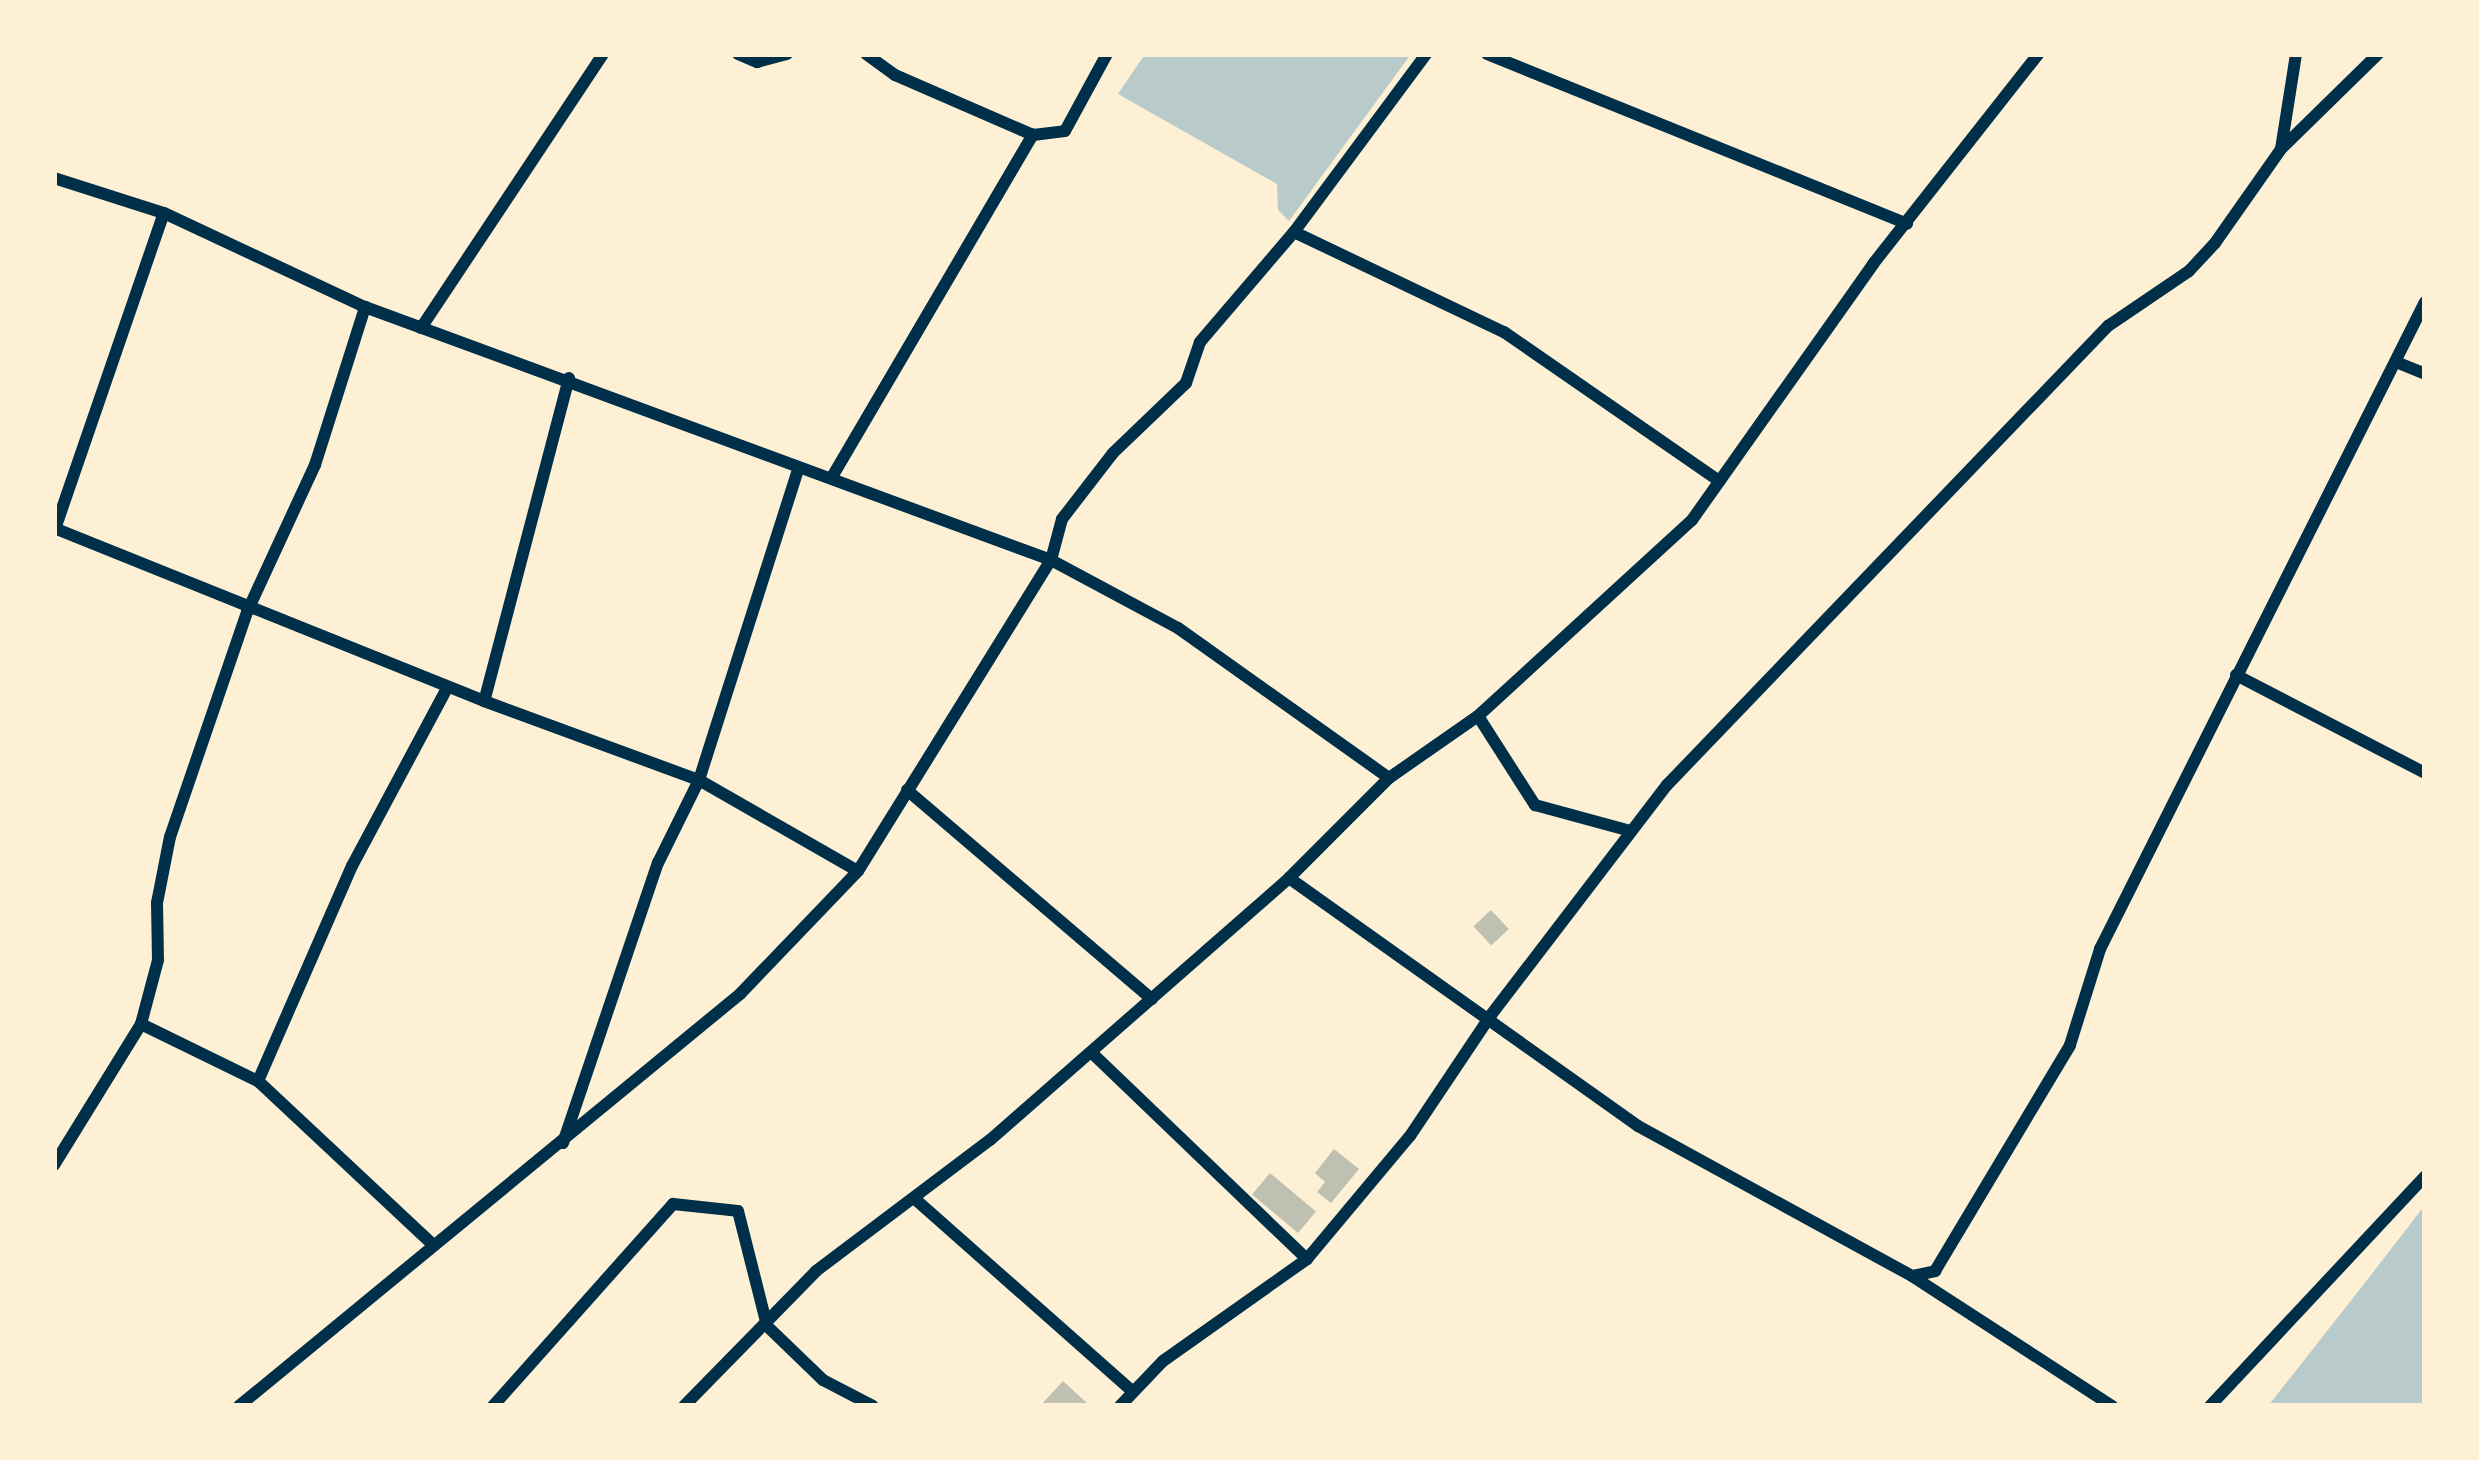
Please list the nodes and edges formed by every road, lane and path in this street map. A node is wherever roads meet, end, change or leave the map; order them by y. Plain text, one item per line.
1 (603, 54) edge
2 (738, 54) edge
3 (787, 54) edge
4 (866, 54) edge
5 (1107, 54) edge
6 (1426, 54) edge
7 (1487, 54) edge
8 (2038, 54) edge
9 (2296, 54) edge
10 (2378, 54) edge
11 (1033, 135) junction
12 (2281, 149) junction
13 (54, 178) edge
14 (164, 213) junction
15 (1907, 224) junction
16 (1294, 232) junction
17 (2425, 302) edge
18 (365, 308) junction
19 (421, 328) junction
20 (2396, 362) junction
21 (2425, 374) edge
22 (569, 379) junction
23 (798, 469) junction
24 (832, 476) junction
25 (1719, 481) junction
26 (57, 529) edge
27 (1051, 560) junction
28 (247, 612) junction
29 (2236, 675) junction
30 (447, 688) junction
31 (484, 701) junction
32 (1478, 716) junction
33 (2425, 773) edge
34 (1389, 778) junction
35 (699, 780) junction
36 (907, 790) junction
37 (1631, 831) junction
38 (858, 871) junction
39 (1289, 878) junction
40 (1152, 1000) junction
41 (1491, 1015) junction
42 (141, 1024) junction
43 (1092, 1053) junction
44 (258, 1081) junction
45 (562, 1144) junction
46 (54, 1166) edge
47 (2425, 1176) edge
48 (915, 1199) junction
49 (430, 1242) junction
50 (1307, 1259) junction
51 (1912, 1276) junction
52 (767, 1326) junction
53 (1133, 1392) junction
54 (239, 1406) edge
55 (493, 1406) edge
56 (684, 1406) edge
57 (873, 1406) edge
58 (1120, 1406) edge
59 (2112, 1406) edge
60 (2210, 1406) edge

1 - 19 street
2 - 3 street
4 - 11 street
5 - 11 street
6 - 16 street
7 - 15 street
8 - 15 street
9 - 12 street
10 - 12 street
11 - 24 street
12 - 37 street
13 - 14 street
14 - 18 street
14 - 26 street
15 - 25 street
16 - 25 street
16 - 27 street
17 - 20 street
18 - 19 street
18 - 28 street
19 - 22 street
20 - 21 street
20 - 29 street
22 - 23 street
22 - 31 street
23 - 24 street
23 - 35 street
24 - 27 street
25 - 32 street
26 - 28 street
27 - 34 street
27 - 36 street
28 - 30 street
28 - 42 street
29 - 33 street
29 - 51 street
30 - 31 street
30 - 44 street
31 - 35 street
32 - 34 street
32 - 37 street
34 - 39 street
35 - 38 street
35 - 45 street
36 - 38 street
36 - 40 street
37 - 41 street
38 - 45 street
39 - 40 street
39 - 41 street
40 - 43 street
41 - 50 street
41 - 51 street
42 - 44 street
42 - 46 street
43 - 48 street
43 - 50 street
44 - 49 street
45 - 49 street
47 - 60 street
48 - 52 street
48 - 53 street
49 - 54 street
50 - 53 street
51 - 59 street
52 - 55 street
52 - 56 street
52 - 57 street
53 - 58 street

